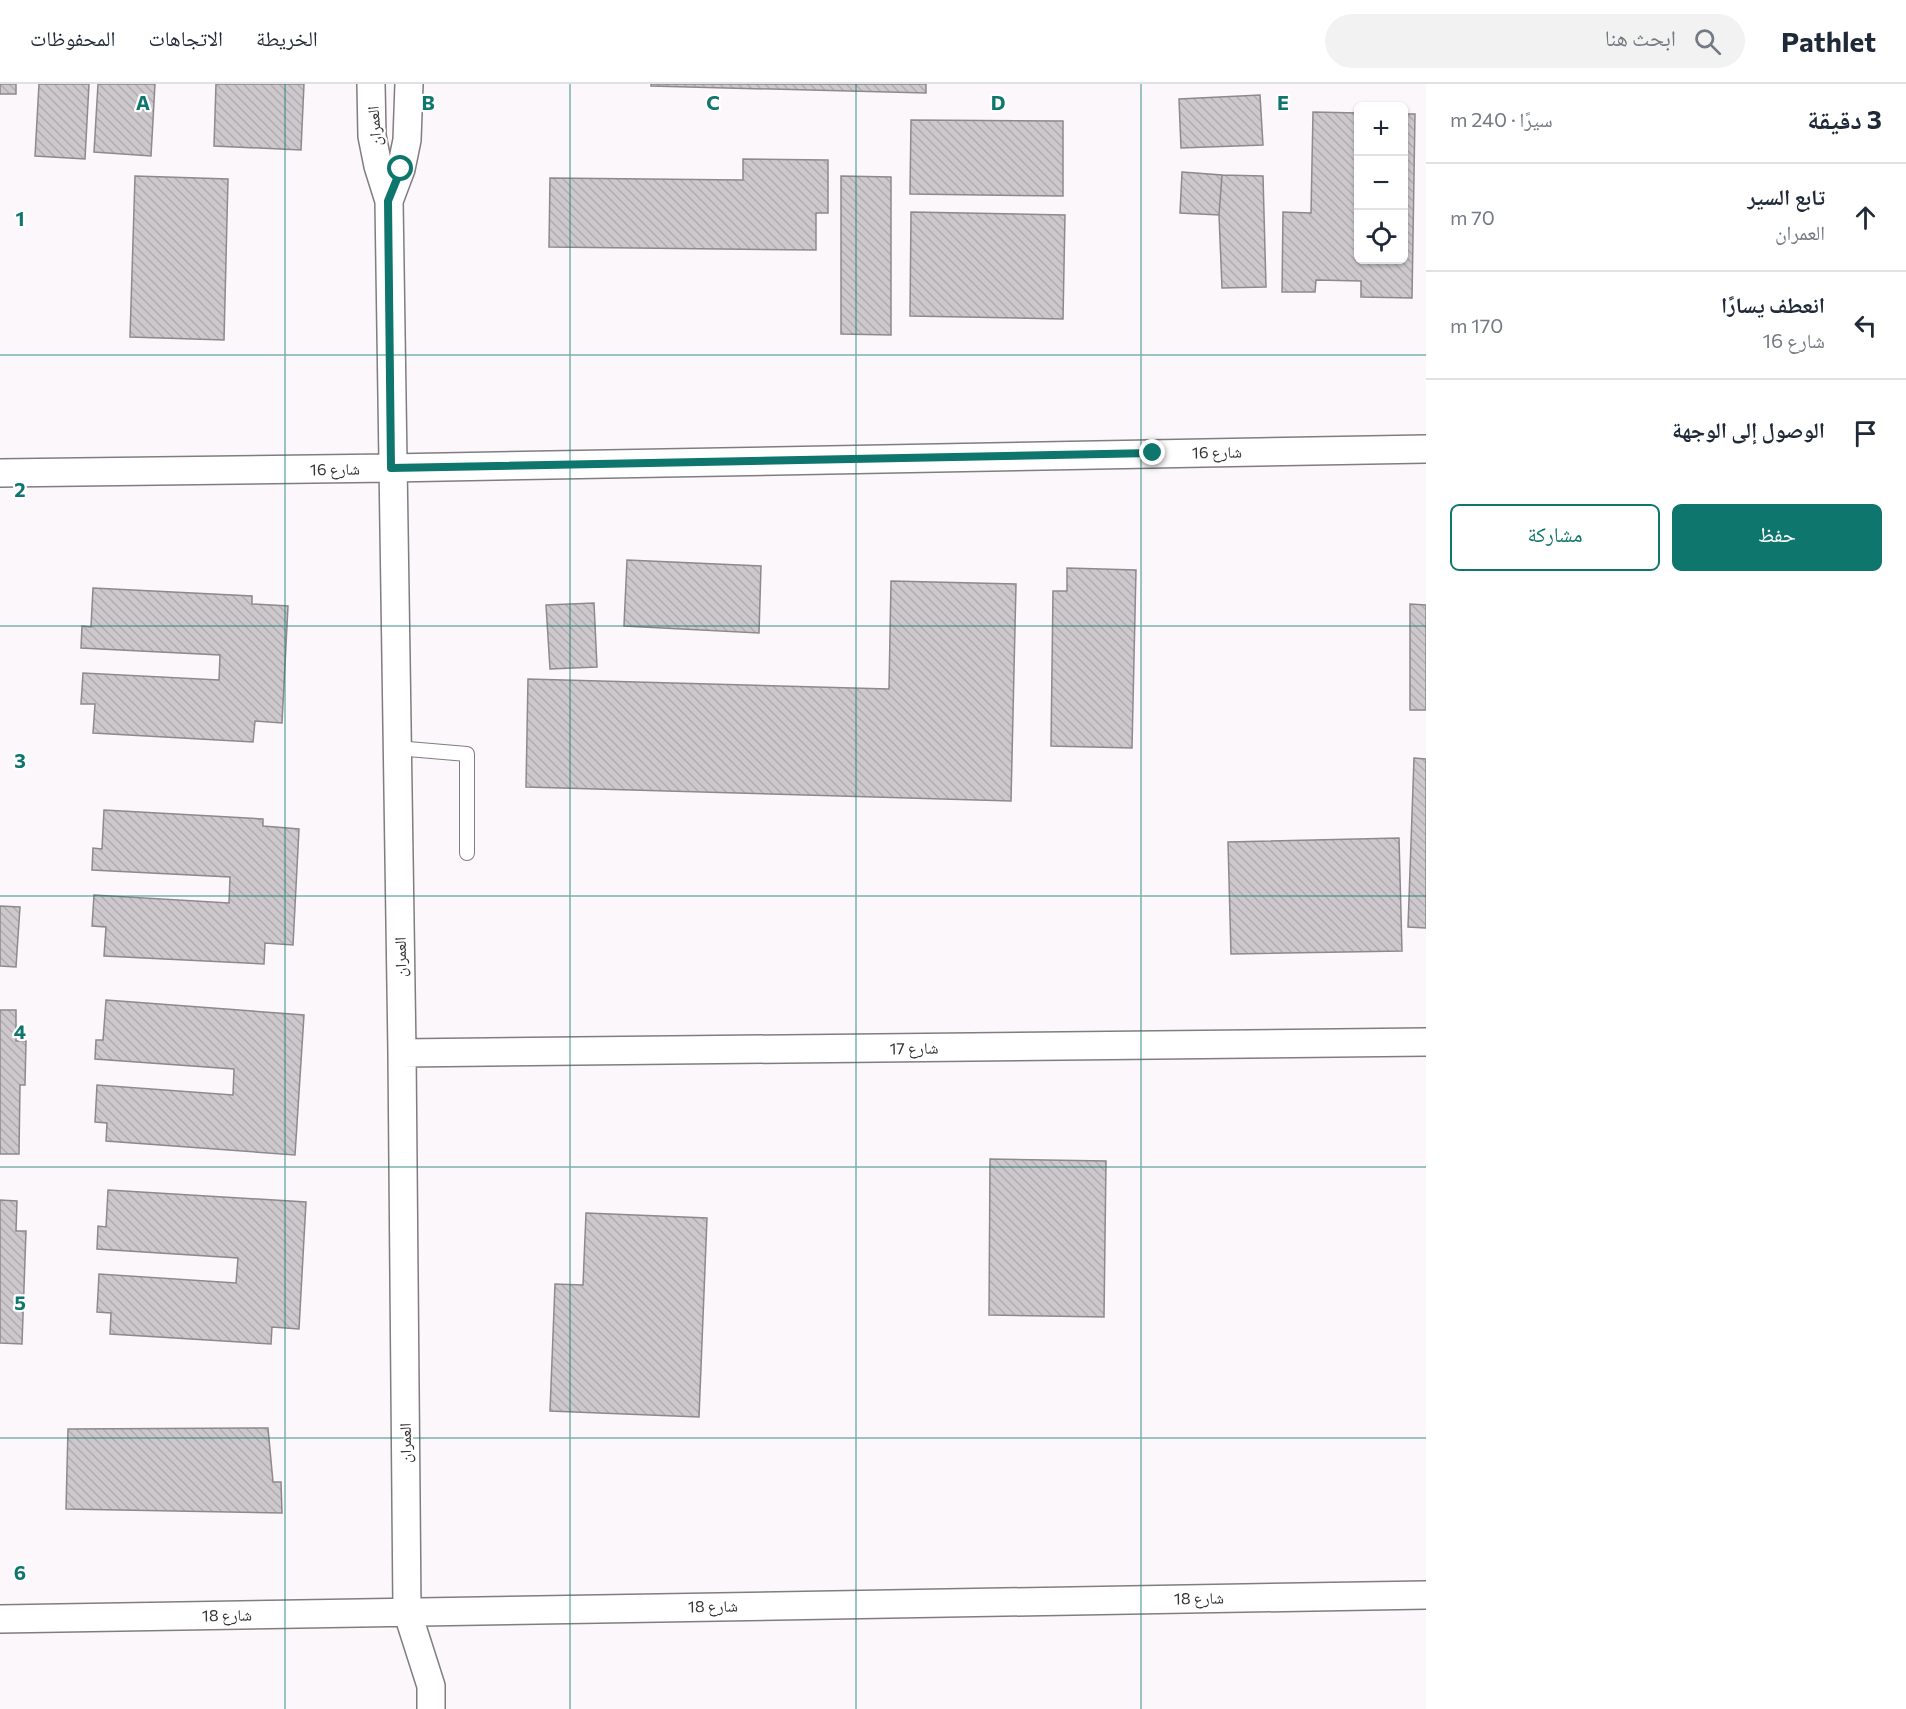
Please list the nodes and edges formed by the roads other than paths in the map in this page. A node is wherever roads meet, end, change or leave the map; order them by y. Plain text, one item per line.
1 (358, 84) edge
2 (371, 84) edge
3 (409, 84) edge
4 (428, 84) edge
5 (372, 136) junction
6 (407, 140) junction
7 (388, 201) junction
8 (1426, 448) edge
9 (391, 468) junction
10 (0, 473) edge
11 (396, 748) junction
12 (467, 853) dead end
13 (1426, 1042) edge
14 (402, 1053) junction
15 (1426, 1595) edge
16 (407, 1611) junction
17 (0, 1619) edge
18 (431, 1709) edge

1 - 5 street
2 - 5 street, العمران
3 - 6 street, العمران
4 - 6 street
5 - 7 street, العمران
6 - 7 street, العمران
7 - 9 street, العمران
8 - 9 street, شارع 16
9 - 10 street, شارع 16
9 - 11 street, العمران
11 - 12 lane
11 - 14 street, العمران
13 - 14 street, شارع 17
14 - 16 street, العمران
15 - 16 street, شارع 18
16 - 17 street, شارع 18
16 - 18 street, العمران

